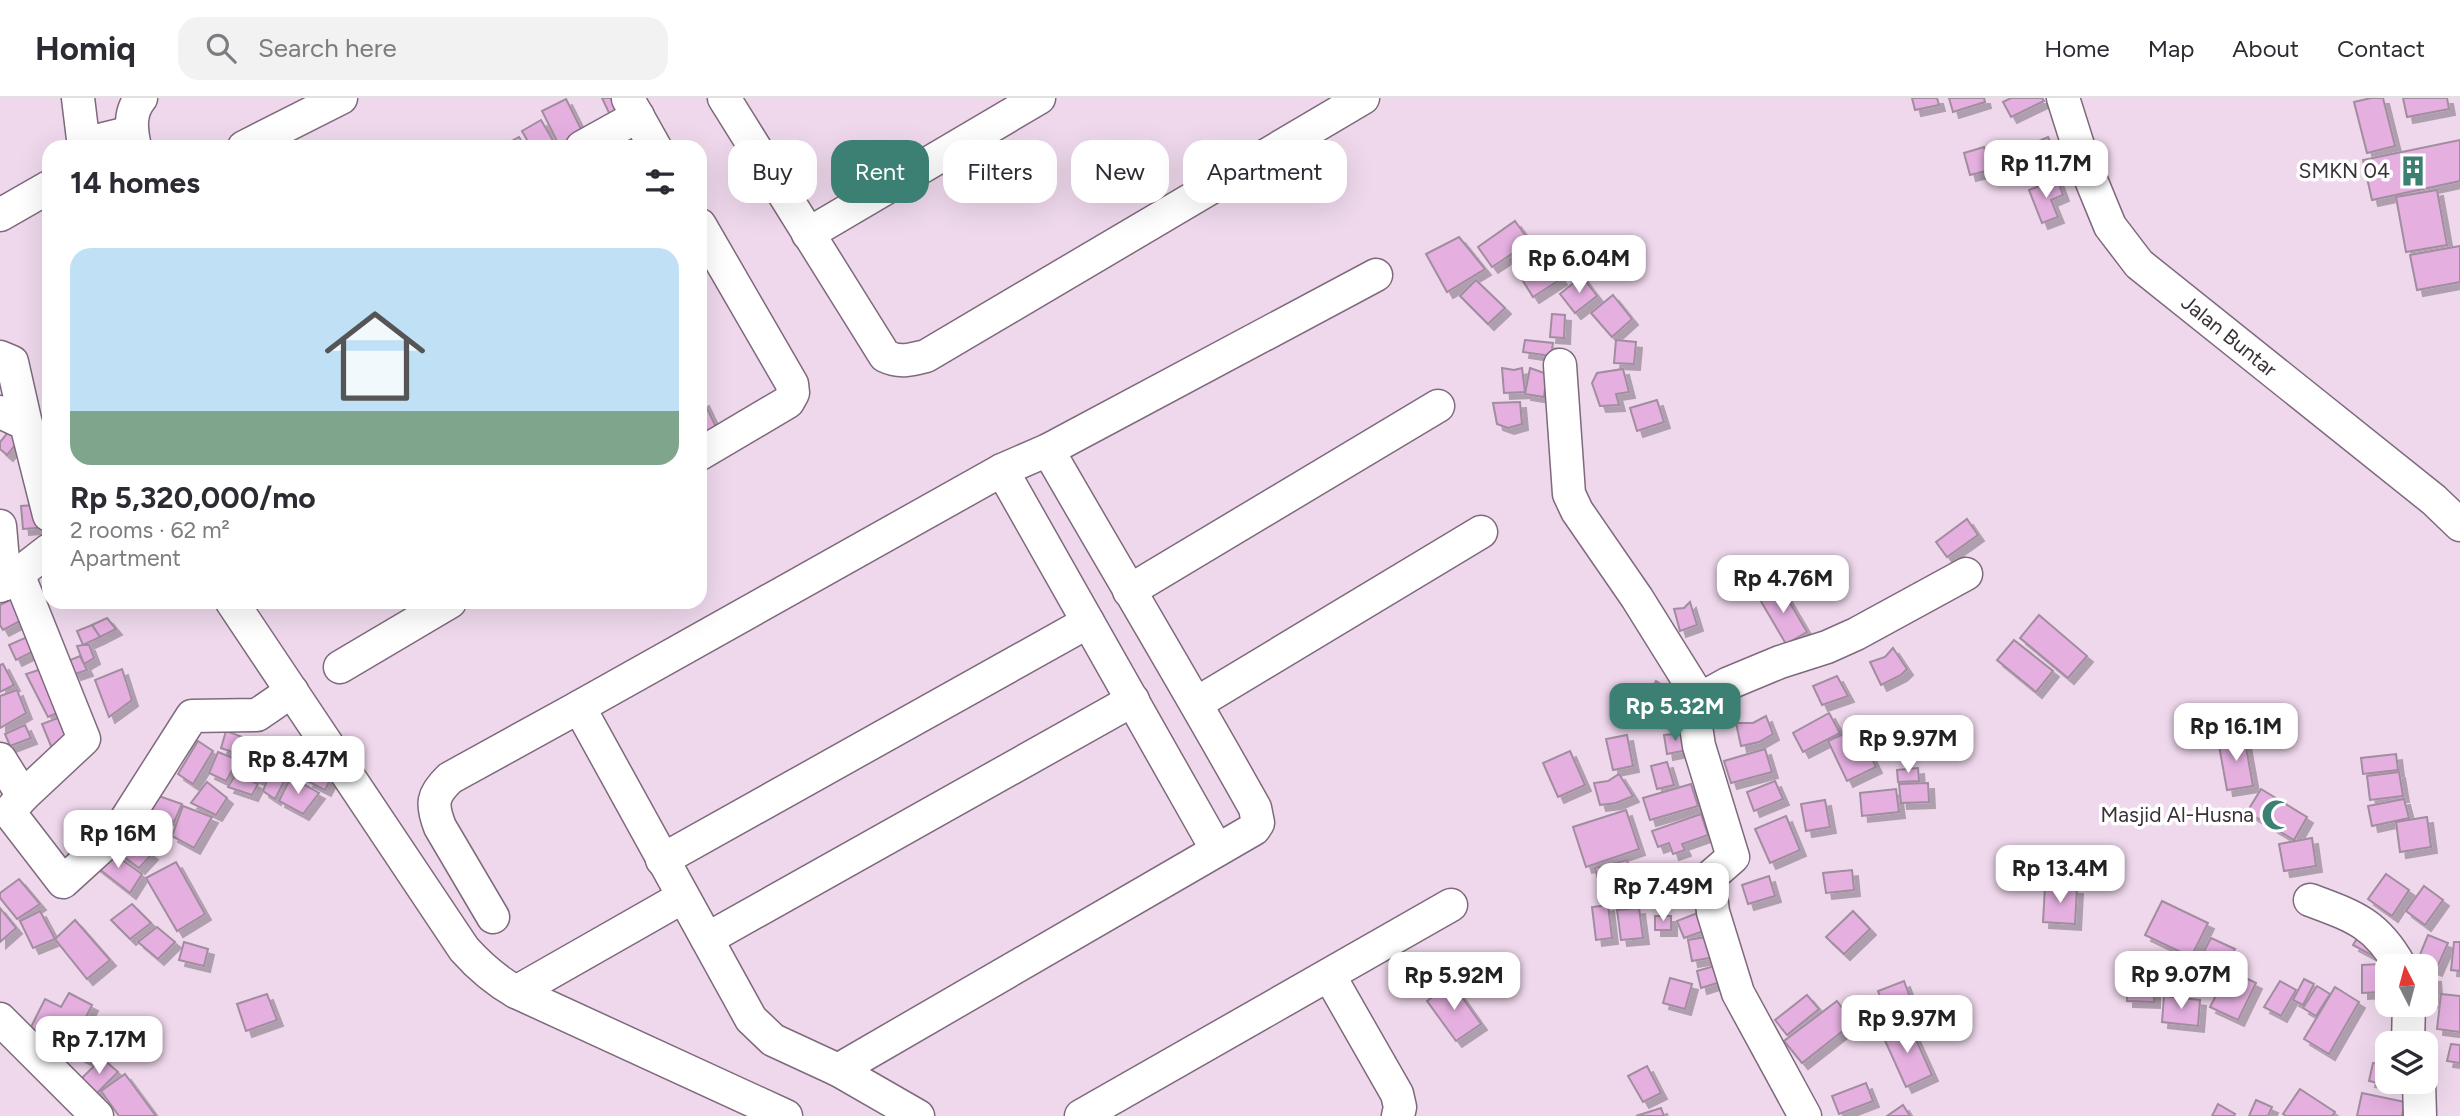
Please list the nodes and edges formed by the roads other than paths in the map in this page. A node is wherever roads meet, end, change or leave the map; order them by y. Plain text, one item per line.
1 (78, 98) edge
2 (141, 98) edge
3 (341, 98) edge
4 (724, 98) edge
5 (1039, 98) edge
6 (1363, 98) edge
7 (2063, 98) edge
8 (632, 107) edge
9 (133, 139) edge
10 (82, 140) edge
11 (258, 140) edge
12 (592, 140) edge
13 (651, 140) edge
14 (42, 191) edge
15 (0, 215) edge
16 (808, 234) junction
17 (709, 264) edge
18 (1376, 275) dead end
19 (0, 357) edge
20 (1560, 365) dead end
21 (1438, 407) dead end
22 (13, 418) edge
23 (707, 450) edge
24 (1048, 450) junction
25 (1002, 470) junction
26 (42, 496) edge
27 (2460, 525) edge
28 (0, 526) edge
29 (1481, 532) dead end
30 (42, 555) edge
31 (1966, 574) dead end
32 (8, 581) edge
33 (1129, 591) junction
34 (237, 609) edge
35 (438, 609) edge
36 (1088, 622) junction
37 (340, 667) dead end
38 (292, 691) junction
39 (1700, 699) junction
40 (1133, 701) junction
41 (1197, 703) junction
42 (579, 707) junction
43 (0, 759) edge
44 (23, 796) junction
45 (1217, 850) junction
46 (662, 860) junction
47 (683, 897) junction
48 (2310, 900) dead end
49 (1451, 905) dead end
50 (493, 917) dead end
51 (707, 940) junction
52 (2394, 954) edge
53 (1329, 975) junction
54 (516, 992) junction
55 (0, 1019) edge
56 (838, 1070) junction
57 (2420, 1094) edge
58 (97, 1116) edge
59 (786, 1116) edge
60 (918, 1116) edge
61 (1081, 1116) edge
62 (1398, 1116) edge
63 (1805, 1116) edge
64 (2420, 1116) edge

1 - 10 street
2 - 9 street
3 - 11 street
4 - 16 street
5 - 16 street
6 - 16 street
7 - 27 street, Jalan Buntar
8 - 12 street
8 - 13 street
14 - 15 street
17 - 23 street
18 - 24 street
19 - 22 street
20 - 39 street
21 - 33 street
22 - 26 street
24 - 25 street
24 - 33 street
25 - 36 street
25 - 42 street
28 - 32 street
29 - 41 street
30 - 32 street
31 - 39 street
32 - 44 street
33 - 41 street
34 - 38 street
35 - 37 street
36 - 40 street
36 - 46 street
38 - 44 street
38 - 54 street
39 - 63 street
40 - 45 street
40 - 51 street
41 - 45 street
42 - 46 street
42 - 50 street
43 - 44 street
45 - 56 street
46 - 47 street
47 - 51 street
47 - 54 street
48 - 52 street
49 - 53 street
51 - 56 street
53 - 61 street
53 - 62 street
54 - 59 street
55 - 58 street
56 - 60 street
57 - 64 street

